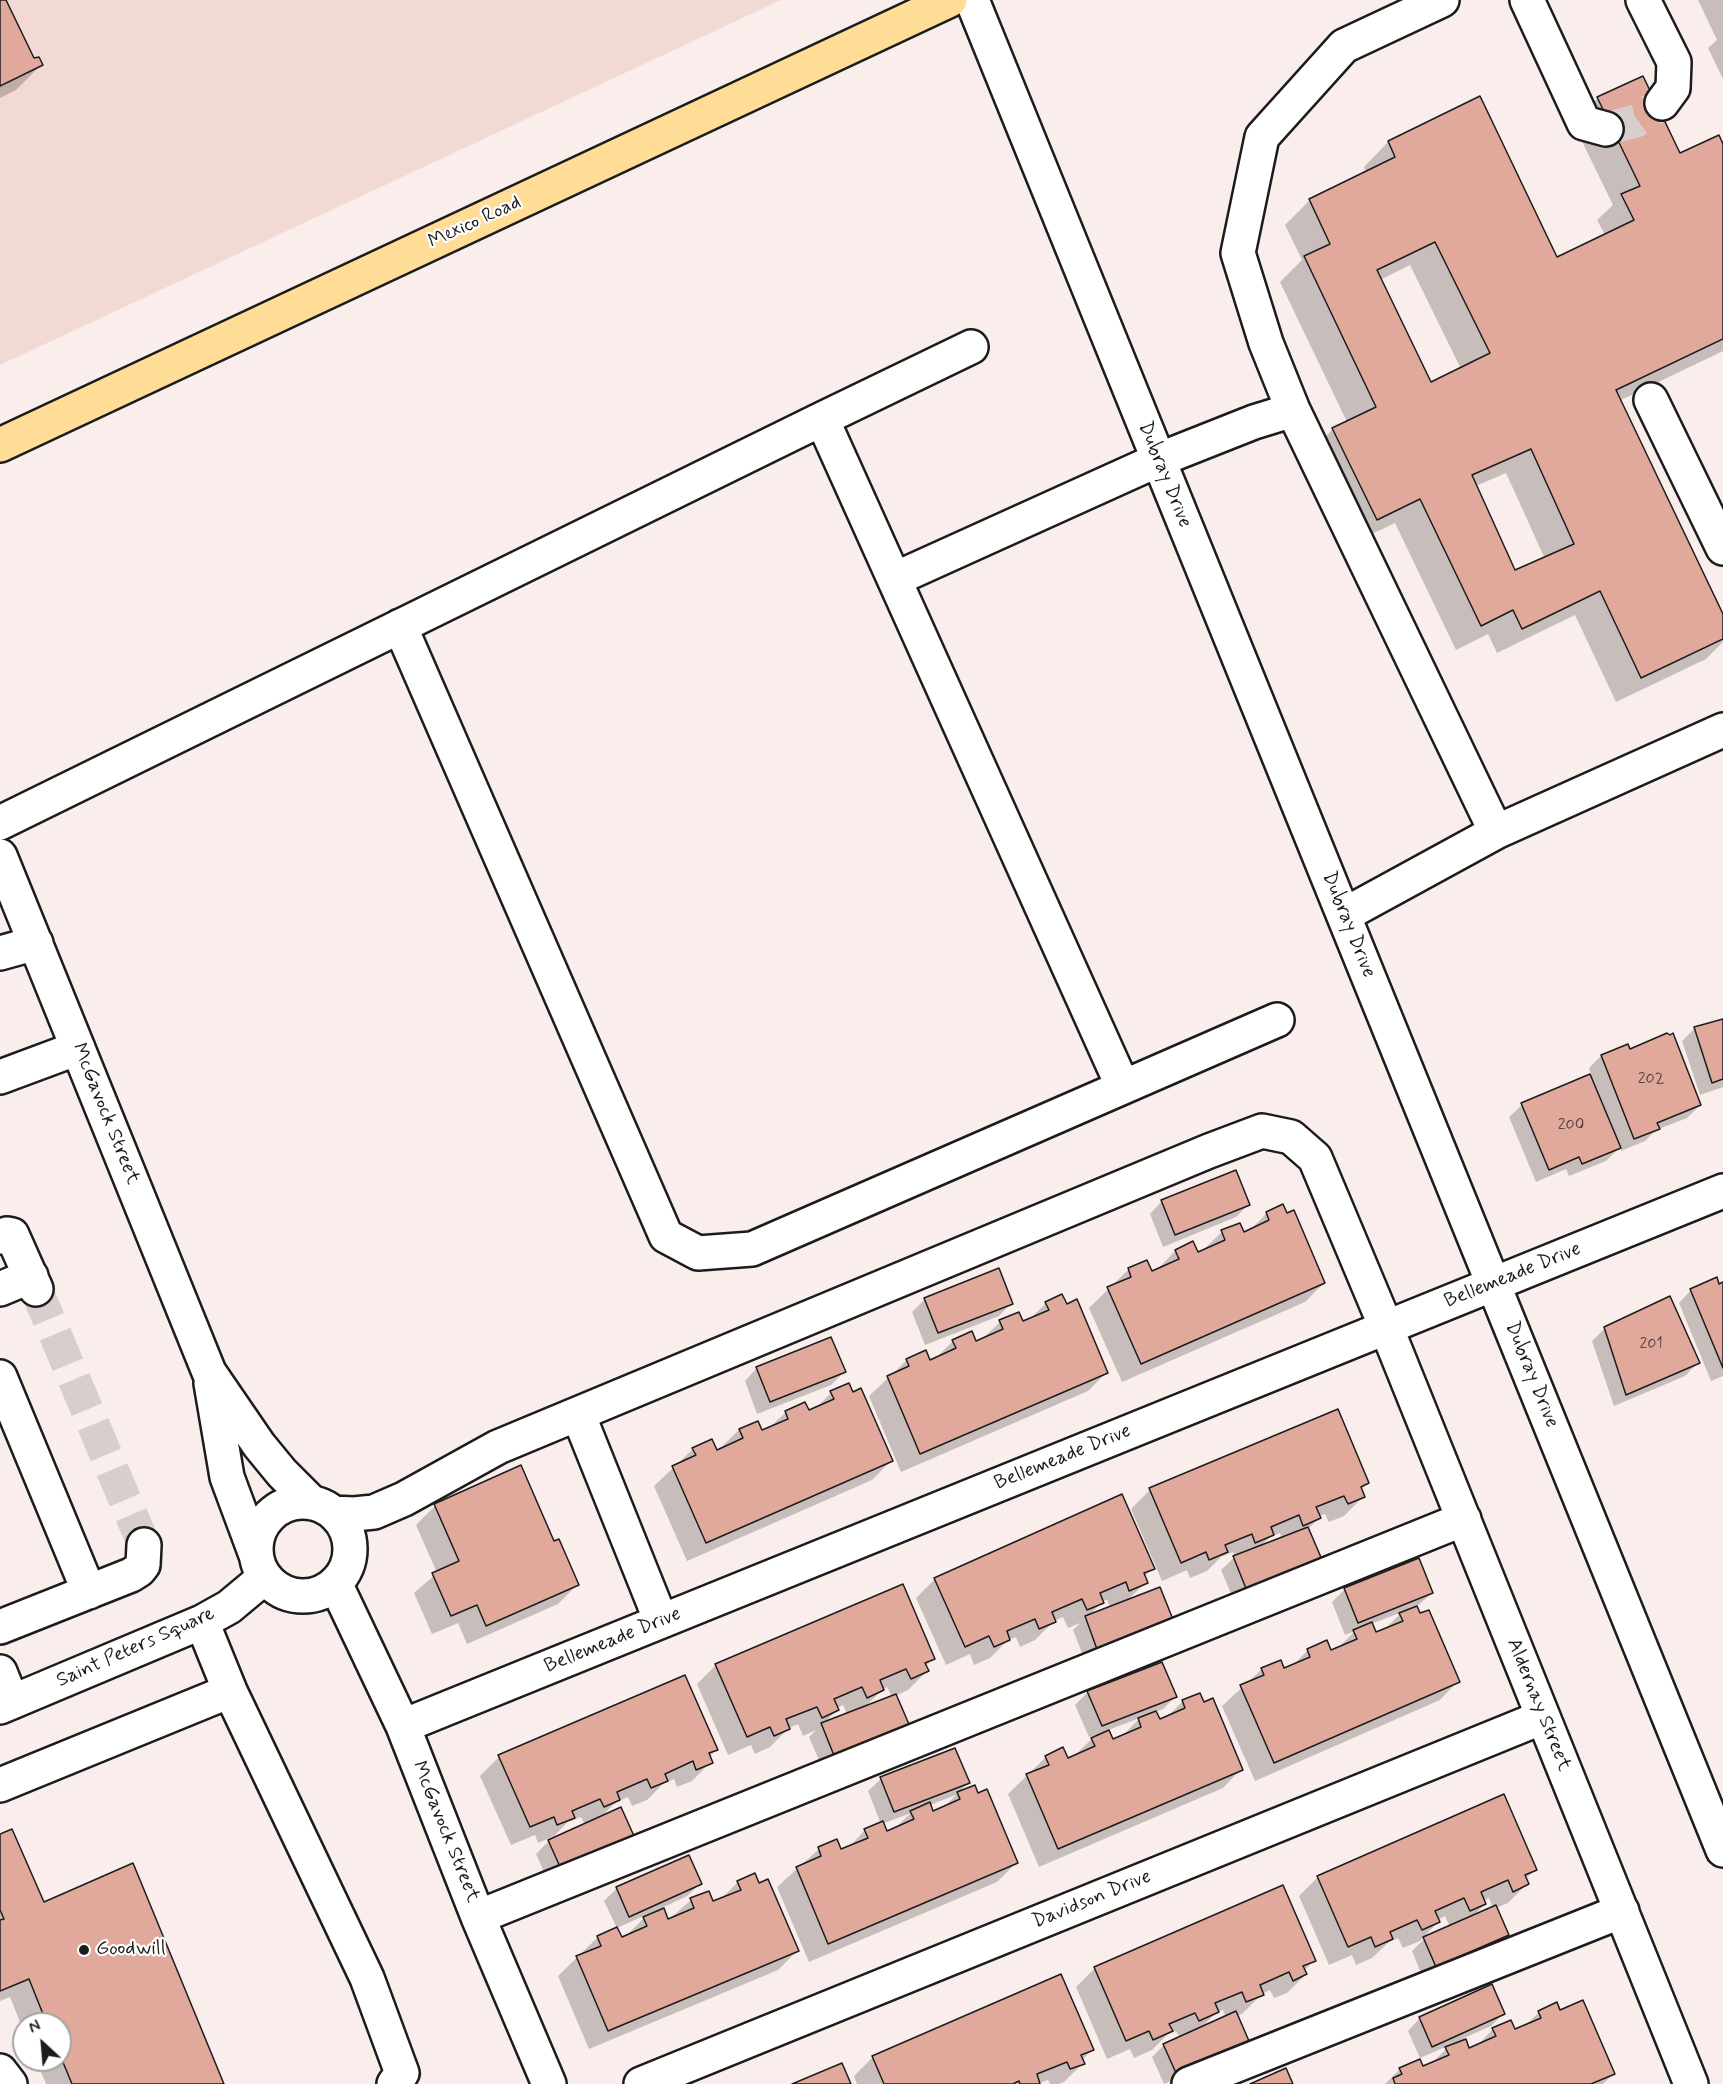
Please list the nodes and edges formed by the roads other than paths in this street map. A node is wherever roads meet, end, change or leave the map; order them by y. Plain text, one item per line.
1 (950, 0) edge
2 (972, 0) edge
3 (1442, 0) edge
4 (1527, 0) edge
5 (1643, 0) edge
6 (1662, 103) tunnel mouth
7 (1606, 129) tunnel mouth
8 (971, 347) dead end
9 (1651, 400) dead end
10 (1293, 410) junction
11 (822, 419) junction
12 (0, 445) edge
13 (1158, 460) junction
14 (1723, 548) edge
15 (895, 579) junction
16 (400, 626) junction
17 (1723, 730) edge
18 (0, 823) edge
19 (1496, 832) junction
20 (0, 856) edge
21 (1344, 915) junction
22 (36, 943) junction
23 (0, 952) edge
24 (1277, 1020) dead end
25 (78, 1048) junction
26 (0, 1077) edge
27 (1123, 1088) junction
28 (1723, 1191) edge
29 (0, 1237) edge
30 (1494, 1284) junction
31 (0, 1289) edge
32 (1386, 1327) junction
33 (209, 1372) junction
34 (0, 1377) edge
35 (578, 1414) junction
36 (322, 1508) junction
37 (1464, 1519) junction
38 (144, 1545) tunnel mouth
39 (261, 1567) junction
40 (335, 1583) junction
41 (89, 1592) junction
42 (661, 1621) junction
43 (202, 1622) junction
44 (0, 1627) edge
45 (230, 1691) junction
46 (4, 1693) edge
47 (1543, 1717) junction
48 (403, 1726) junction
49 (0, 1785) edge
50 (1723, 1850) edge
51 (1622, 1911) junction
52 (478, 1917) junction
53 (0, 2071) edge
54 (10, 2084) edge
55 (394, 2084) edge
56 (549, 2084) edge
57 (641, 2084) edge
58 (1189, 2084) edge
59 (1691, 2084) edge

1 - 12 main road, Mexico Road
2 - 13 street, Dubray Drive
3 - 10 street
4 - 7 street
5 - 6 street
8 - 11 street
9 - 14 street
10 - 13 street
10 - 19 street
11 - 15 street
11 - 16 street
13 - 15 street
13 - 21 street, Dubray Drive
15 - 27 street
16 - 18 street
16 - 27 street
17 - 19 street
19 - 21 street
20 - 22 street, McGavock Street
21 - 30 street, Dubray Drive
22 - 23 street
22 - 25 street, McGavock Street
24 - 27 street
25 - 26 street
25 - 33 street, McGavock Street
28 - 30 street, Bellemeade Drive
29 - 31 street
30 - 32 street, Bellemeade Drive
30 - 50 street, Dubray Drive
32 - 35 street, Aldernay Street
32 - 37 street, Aldernay Street
32 - 42 street, Bellemeade Drive
33 - 36 street, McGavock Street
33 - 39 street, McGavock Street
34 - 41 street
35 - 36 street, Aldernay Street
35 - 42 street
36 - 39 street
36 - 40 street
37 - 47 street, Aldernay Street
37 - 52 street
38 - 41 street
39 - 40 street
39 - 43 street, Saint Peters Square
40 - 48 street, McGavock Street
41 - 44 street
42 - 48 street, Bellemeade Drive
43 - 45 street
43 - 46 street, Saint Peters Square
45 - 49 street
45 - 55 street
47 - 51 street, Aldernay Street
47 - 57 street, Davidson Drive
48 - 52 street, McGavock Street
51 - 58 street
51 - 59 street, Aldernay Street
52 - 56 street, McGavock Street
53 - 54 street

